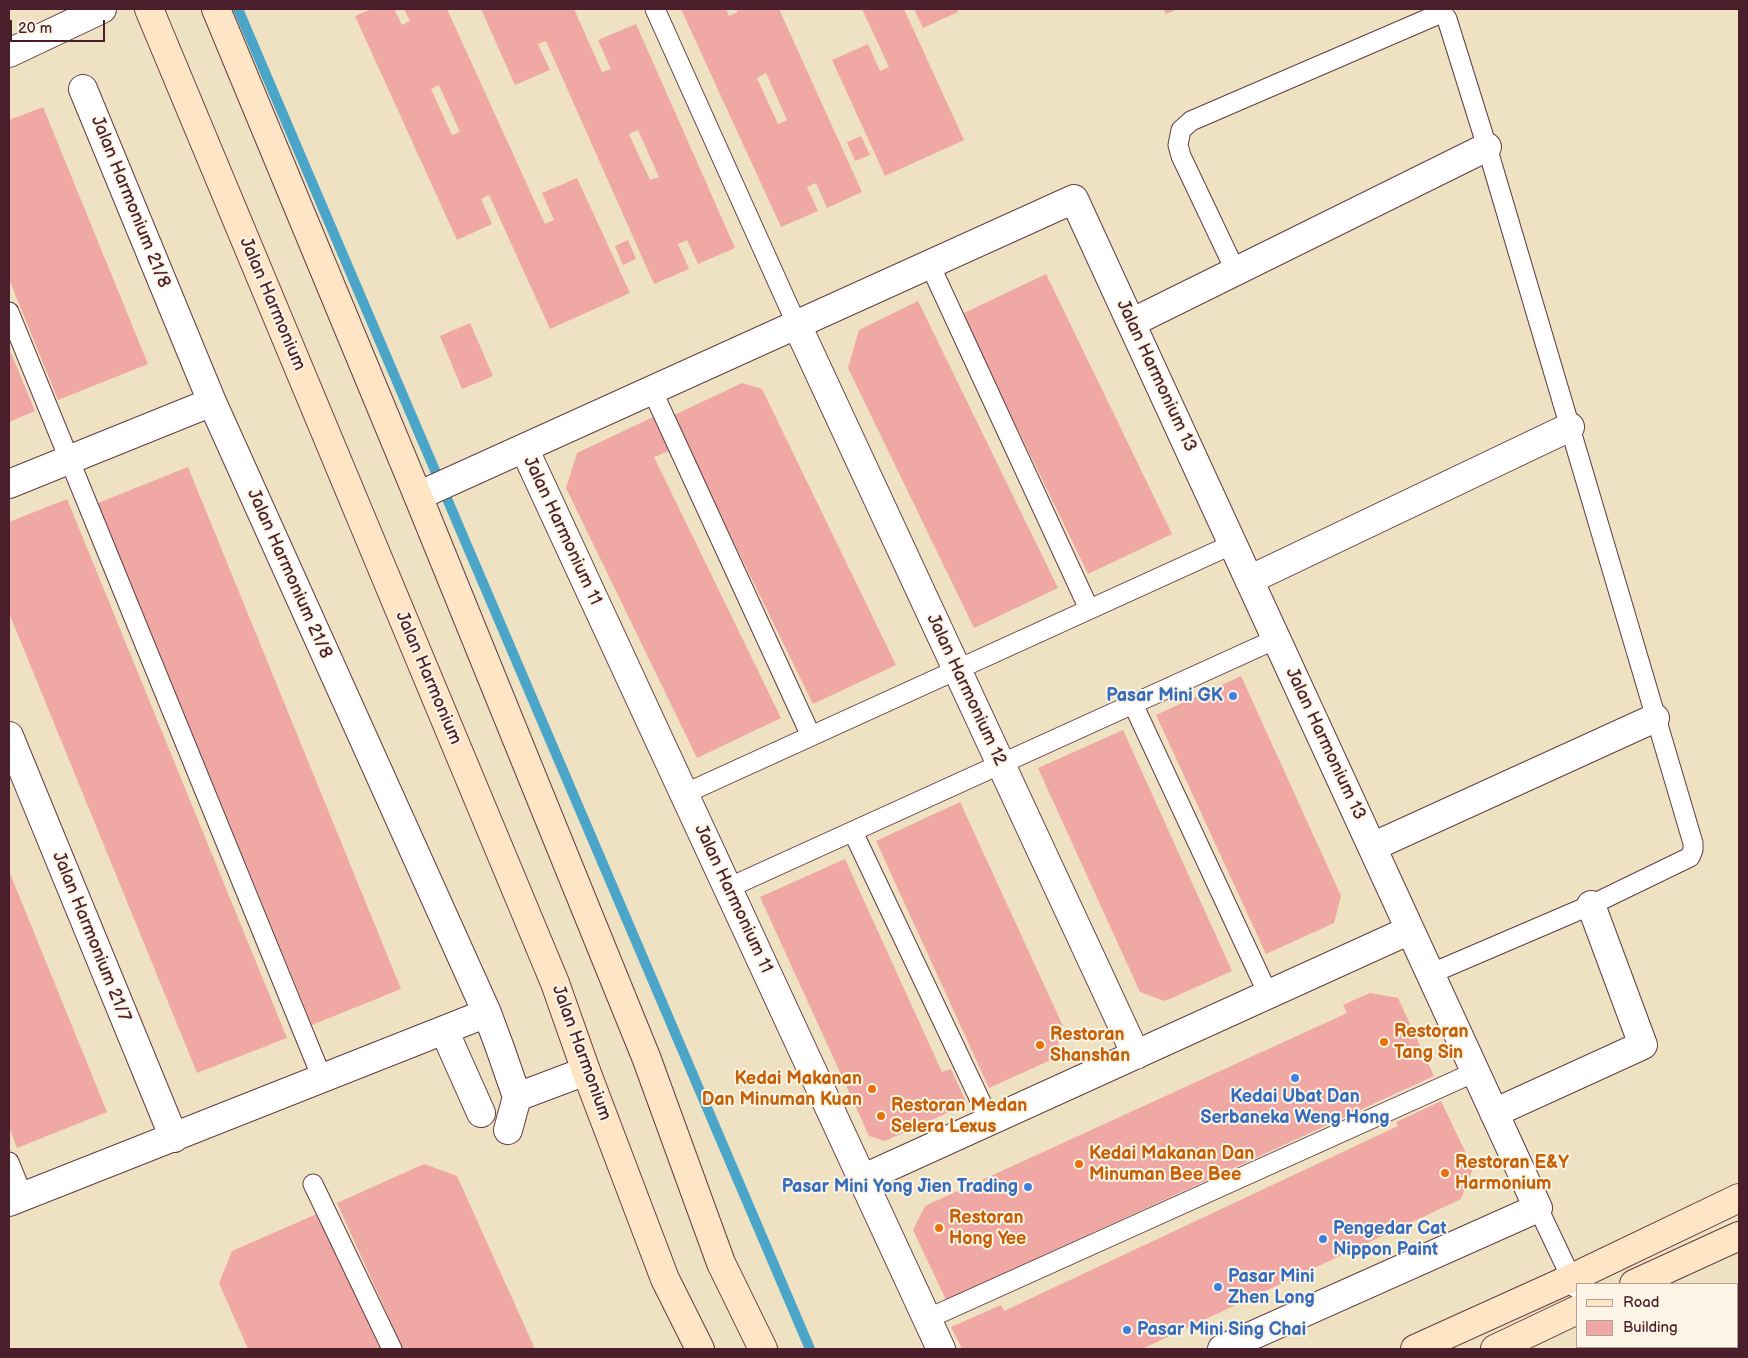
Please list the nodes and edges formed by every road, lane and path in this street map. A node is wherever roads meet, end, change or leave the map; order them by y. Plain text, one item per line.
1 (102, 9) edge
2 (149, 9) edge
3 (216, 9) edge
4 (654, 9) edge
5 (64, 17) edge
6 (9, 53) edge
7 (83, 88) dead end
8 (1487, 147) junction
9 (930, 265) junction
10 (1236, 272) junction
11 (9, 312) edge
12 (1131, 323) junction
13 (797, 325) junction
14 (652, 390) junction
15 (212, 402) junction
16 (1570, 426) junction
17 (524, 448) junction
18 (69, 459) junction
19 (9, 484) edge
20 (418, 496) junction
21 (1233, 544) junction
22 (1249, 580) junction
23 (1089, 609) junction
24 (1276, 639) junction
25 (957, 670) junction
26 (1133, 704) junction
27 (1655, 718) junction
28 (9, 736) edge
29 (812, 736) junction
30 (1001, 764) junction
31 (684, 794) junction
32 (853, 832) junction
33 (1372, 848) junction
34 (728, 888) junction
35 (1591, 905) junction
36 (1410, 930) junction
37 (1430, 974) junction
38 (1268, 994) junction
39 (486, 1014) junction
40 (444, 1030) junction
41 (1136, 1055) junction
42 (586, 1071) junction
43 (1475, 1072) junction
44 (322, 1078) junction
45 (517, 1097) junction
46 (481, 1113) dead end
47 (1494, 1113) junction
48 (990, 1120) junction
49 (508, 1130) dead end
50 (174, 1138) junction
51 (9, 1162) edge
52 (862, 1179) junction
53 (313, 1184) dead end
54 (1739, 1198) edge
55 (16, 1199) edge
56 (1538, 1208) junction
57 (1739, 1236) edge
58 (1574, 1283) edge
59 (1636, 1283) edge
60 (1576, 1310) edge
61 (927, 1319) junction
62 (392, 1349) edge
63 (700, 1349) edge
64 (763, 1349) edge
65 (941, 1349) edge
66 (1222, 1349) edge
67 (1415, 1349) edge
68 (1495, 1349) edge

1 - 5 street
2 - 42 main road, Jalan Harmonium
3 - 20 main road
4 - 13 lane
5 - 6 street
7 - 15 street, Jalan Harmonium 21/8
8 - 10 street
8 - 10 lane
8 - 16 lane
9 - 12 street, Jalan Harmonium 13
9 - 13 street
9 - 23 lane
10 - 12 street
11 - 18 lane
12 - 21 street, Jalan Harmonium 13
13 - 14 street
13 - 25 street, Jalan Harmonium 12
14 - 17 street
14 - 29 lane
15 - 18 street
15 - 39 street, Jalan Harmonium 21/8
16 - 22 street
16 - 27 lane
17 - 20 street
17 - 31 street, Jalan Harmonium 11
18 - 19 street
18 - 44 lane
20 - 64 main road
21 - 22 street, Jalan Harmonium 13
21 - 23 lane
22 - 24 street, Jalan Harmonium 13
23 - 25 lane
24 - 26 lane
24 - 33 street, Jalan Harmonium 13
25 - 29 lane
25 - 30 street, Jalan Harmonium 12
26 - 30 lane
26 - 38 lane
27 - 33 street
27 - 35 lane
28 - 50 street, Jalan Harmonium 21/7
29 - 31 lane
30 - 32 lane
30 - 41 street, Jalan Harmonium 12
31 - 34 street, Jalan Harmonium 11
32 - 34 lane
32 - 48 lane
33 - 36 street, Jalan Harmonium 13
34 - 52 street, Jalan Harmonium 11
35 - 37 lane
35 - 47 street
36 - 37 street, Jalan Harmonium 13
36 - 38 street
37 - 43 street, Jalan Harmonium 13
38 - 41 street
39 - 40 street
39 - 45 street, Jalan Harmonium 21/8
40 - 44 street
40 - 46 street
41 - 48 street
42 - 45 street
42 - 63 main road, Jalan Harmonium
43 - 47 street, Jalan Harmonium 13
43 - 61 lane
44 - 50 street
45 - 49 street
47 - 56 street, Jalan Harmonium 13
48 - 52 street
50 - 55 street
51 - 55 lane
52 - 61 street, Jalan Harmonium 11
53 - 62 lane
54 - 58 main road
56 - 58 lane, Jalan Harmonium 13
56 - 66 street
57 - 59 main road
58 - 67 main road
60 - 68 main road
61 - 65 street, Jalan Harmonium 11

